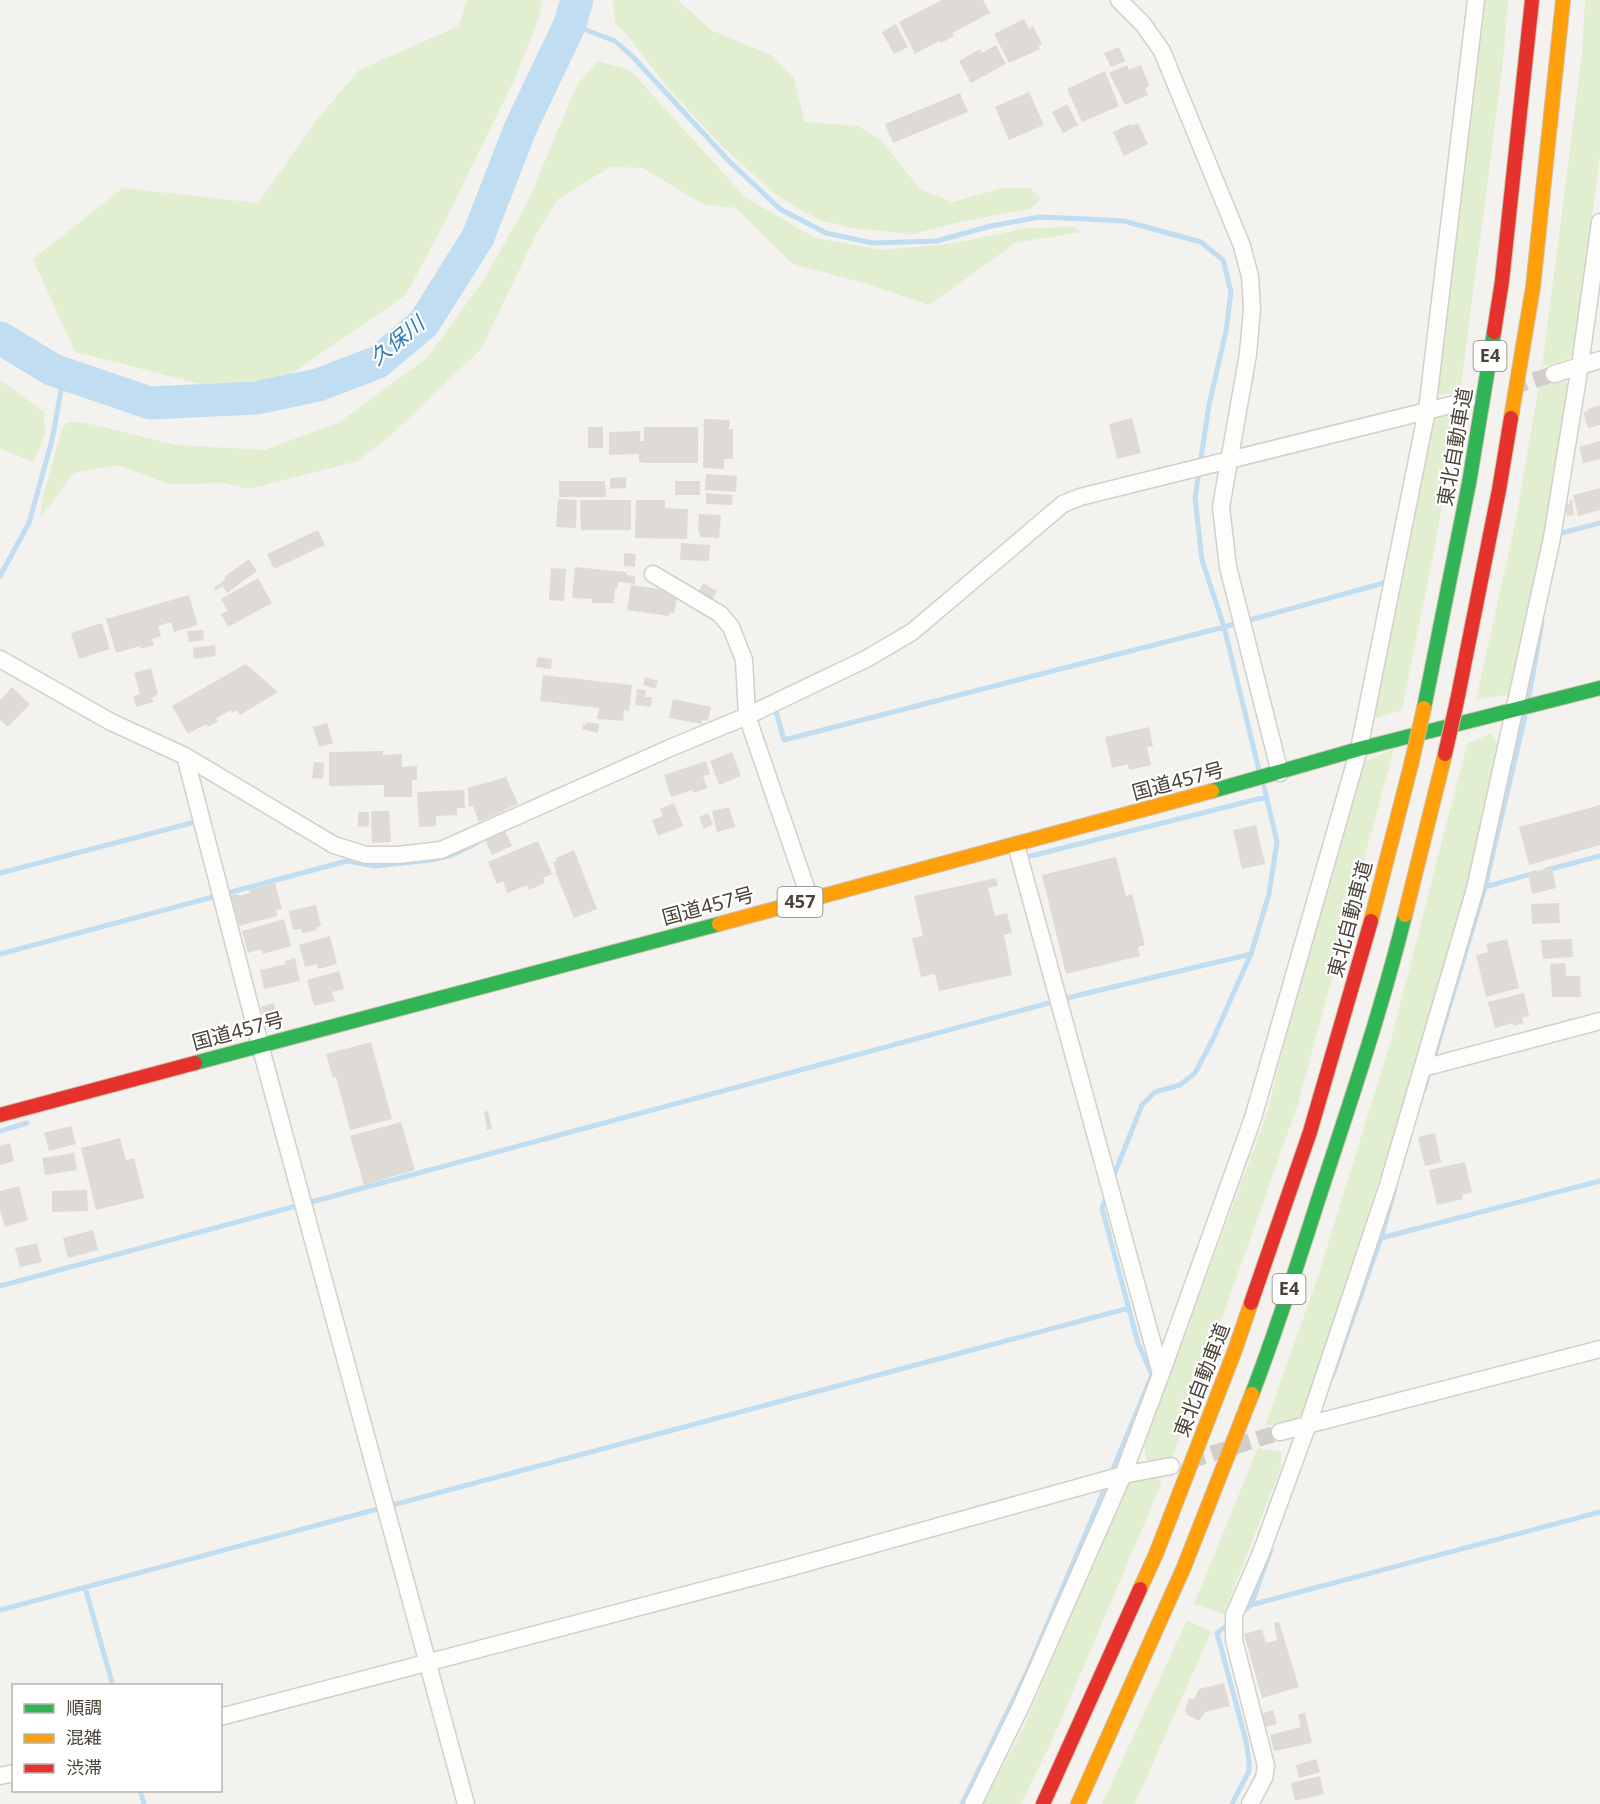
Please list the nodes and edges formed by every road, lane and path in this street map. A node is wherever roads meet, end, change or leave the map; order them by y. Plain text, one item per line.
1 (1119, 0) edge
2 (1476, 0) edge
3 (1532, 0) edge
4 (1563, 0) edge
5 (1600, 222) edge
6 (1600, 360) edge
7 (1580, 365) junction
8 (1554, 374) tunnel mouth
9 (1467, 401) dead end
10 (1427, 410) junction
11 (1228, 461) junction
12 (653, 574) dead end
13 (0, 659) edge
14 (1600, 688) edge
15 (1514, 711) junction
16 (747, 716) junction
17 (1359, 749) junction
18 (185, 756) junction
19 (1280, 773) junction
20 (1016, 845) junction
21 (810, 899) junction
22 (1600, 1021) edge
23 (260, 1045) junction
24 (1423, 1068) junction
25 (0, 1115) edge
26 (1600, 1349) edge
27 (1161, 1374) junction
28 (1308, 1424) junction
29 (1280, 1432) tunnel mouth
30 (1171, 1466) tunnel mouth
31 (1123, 1475) junction
32 (428, 1662) junction
33 (222, 1716) edge
34 (466, 1804) edge
35 (973, 1804) edge
36 (1043, 1804) edge
37 (1078, 1804) edge
38 (1250, 1804) edge

1 - 11 street
2 - 10 street
3 - 36 highway, 東北自動車道 / E4, bridge
4 - 37 highway, E4, bridge
5 - 7 street
6 - 7 street
7 - 8 street
7 - 15 street
9 - 10 street
10 - 11 street
10 - 17 street
11 - 16 street
11 - 19 street
12 - 16 street
13 - 18 street
14 - 15 highway, 国道457号 / 457
15 - 17 highway, 国道457号 / 457
15 - 24 street
16 - 18 street
16 - 21 street
17 - 19 highway, 国道457号 / 457
17 - 27 street
18 - 23 street
19 - 20 highway, 国道457号 / 457
20 - 21 highway, 国道457号 / 457
20 - 27 street
21 - 23 highway, 国道457号 / 457
22 - 24 street
23 - 25 highway, 国道457号 / 457
23 - 32 street
24 - 28 street
26 - 28 street
27 - 31 street
28 - 29 street
28 - 38 street
30 - 31 street
31 - 32 street
31 - 35 street
32 - 33 street
32 - 34 street

